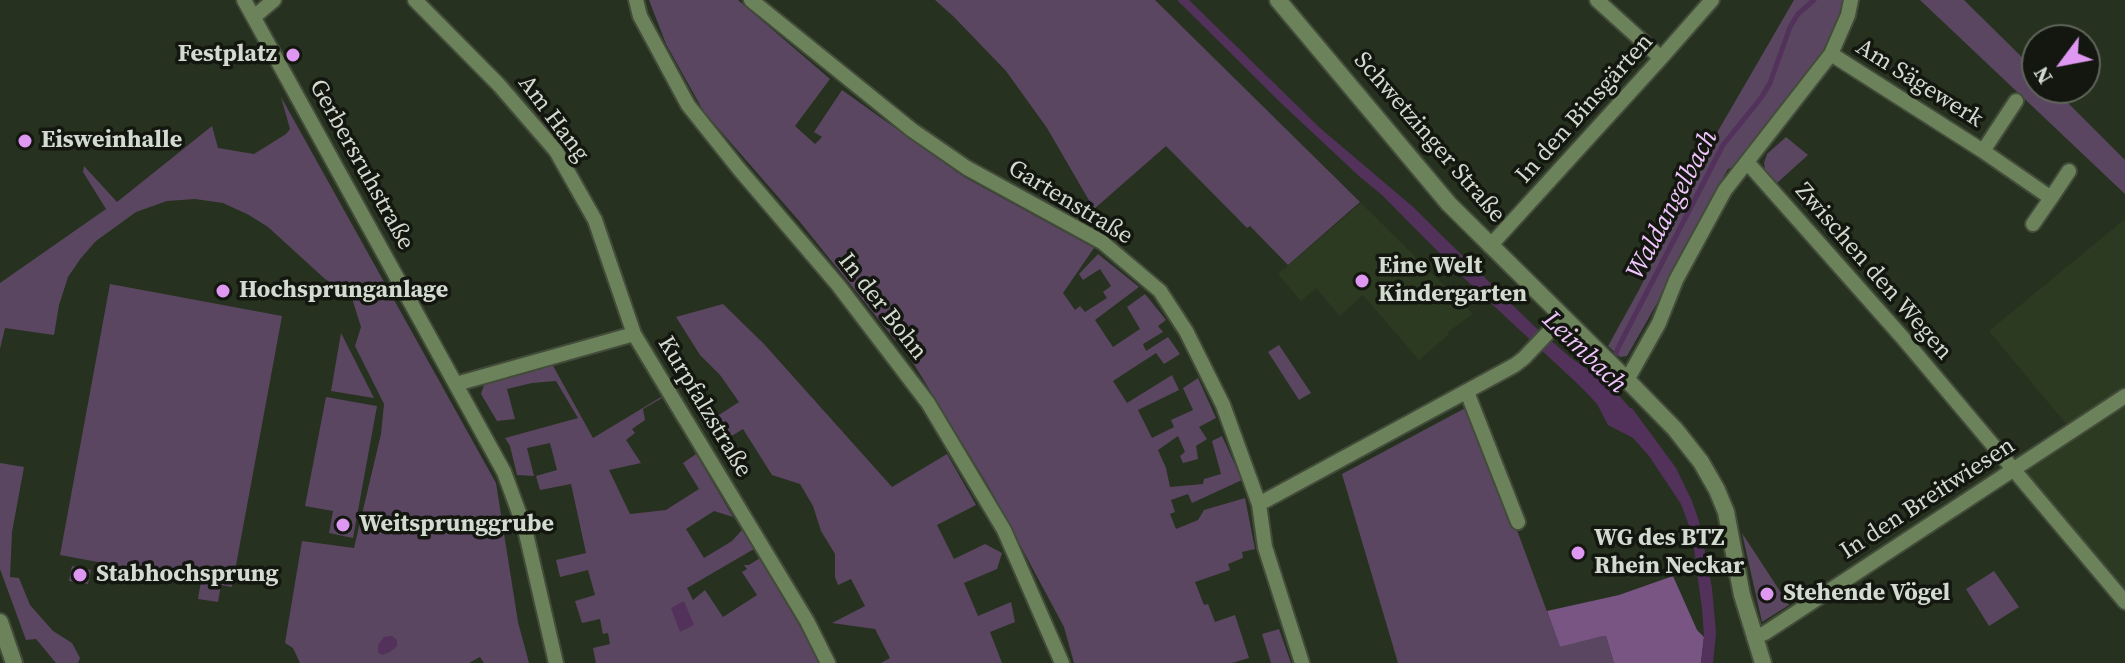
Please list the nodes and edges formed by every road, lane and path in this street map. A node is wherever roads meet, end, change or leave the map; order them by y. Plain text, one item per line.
1 (244, 0) edge
2 (274, 0) edge
3 (415, 0) edge
4 (636, 0) edge
5 (751, 0) edge
6 (1278, 0) edge
7 (1597, 0) edge
8 (1712, 0) edge
9 (1851, 0) edge
10 (254, 17) junction
11 (1831, 54) junction
12 (1661, 58) junction
13 (2016, 101) dead end
14 (1983, 151) junction
15 (1747, 162) junction
16 (2069, 171) dead end
17 (2051, 198) junction
18 (2033, 224) dead end
19 (1490, 246) junction
20 (1562, 318) junction
21 (634, 334) junction
22 (1623, 377) junction
23 (456, 384) junction
24 (1467, 392) junction
25 (2125, 396) edge
26 (2014, 469) junction
27 (1259, 504) junction
28 (1518, 522) dead end
29 (2125, 602) edge
30 (0, 622) edge
31 (1754, 637) junction
32 (14, 663) edge
33 (556, 663) edge
34 (828, 663) edge
35 (1062, 663) edge
36 (1302, 663) edge
37 (1763, 663) edge

1 - 10 street, Gerbersruhstraße
2 - 10 street
3 - 21 street, Am Hang
4 - 35 street, In der Bohn
5 - 27 street, Gartenstraße
6 - 19 street, Schwetzinger Straße
7 - 12 street
8 - 12 street, In den Binsgärten
9 - 11 street, Am Sägewerk
10 - 23 street, Gerbersruhstraße
11 - 14 street, Am Sägewerk
11 - 15 street, Am Sägewerk
12 - 19 street, In den Binsgärten
13 - 14 street, Am Sägewerk
14 - 17 street, Am Sägewerk
15 - 22 street
15 - 26 street, Zwischen den Wegen
16 - 17 street
17 - 18 street
19 - 20 street, Schwetzinger Straße
20 - 22 street, Schwetzinger Straße
20 - 24 street
21 - 23 street, Kurpfalzstraße
21 - 34 street, Kurpfalzstraße
22 - 31 street, Schwetzinger Straße
23 - 33 street, Gerbersruhstraße
24 - 27 street
24 - 28 street
25 - 26 street, In den Breitwiesen
26 - 29 street, Zwischen den Wegen
26 - 31 street, In den Breitwiesen
27 - 36 street, Gartenstraße
30 - 32 street
31 - 37 street, Schwetzinger Straße

